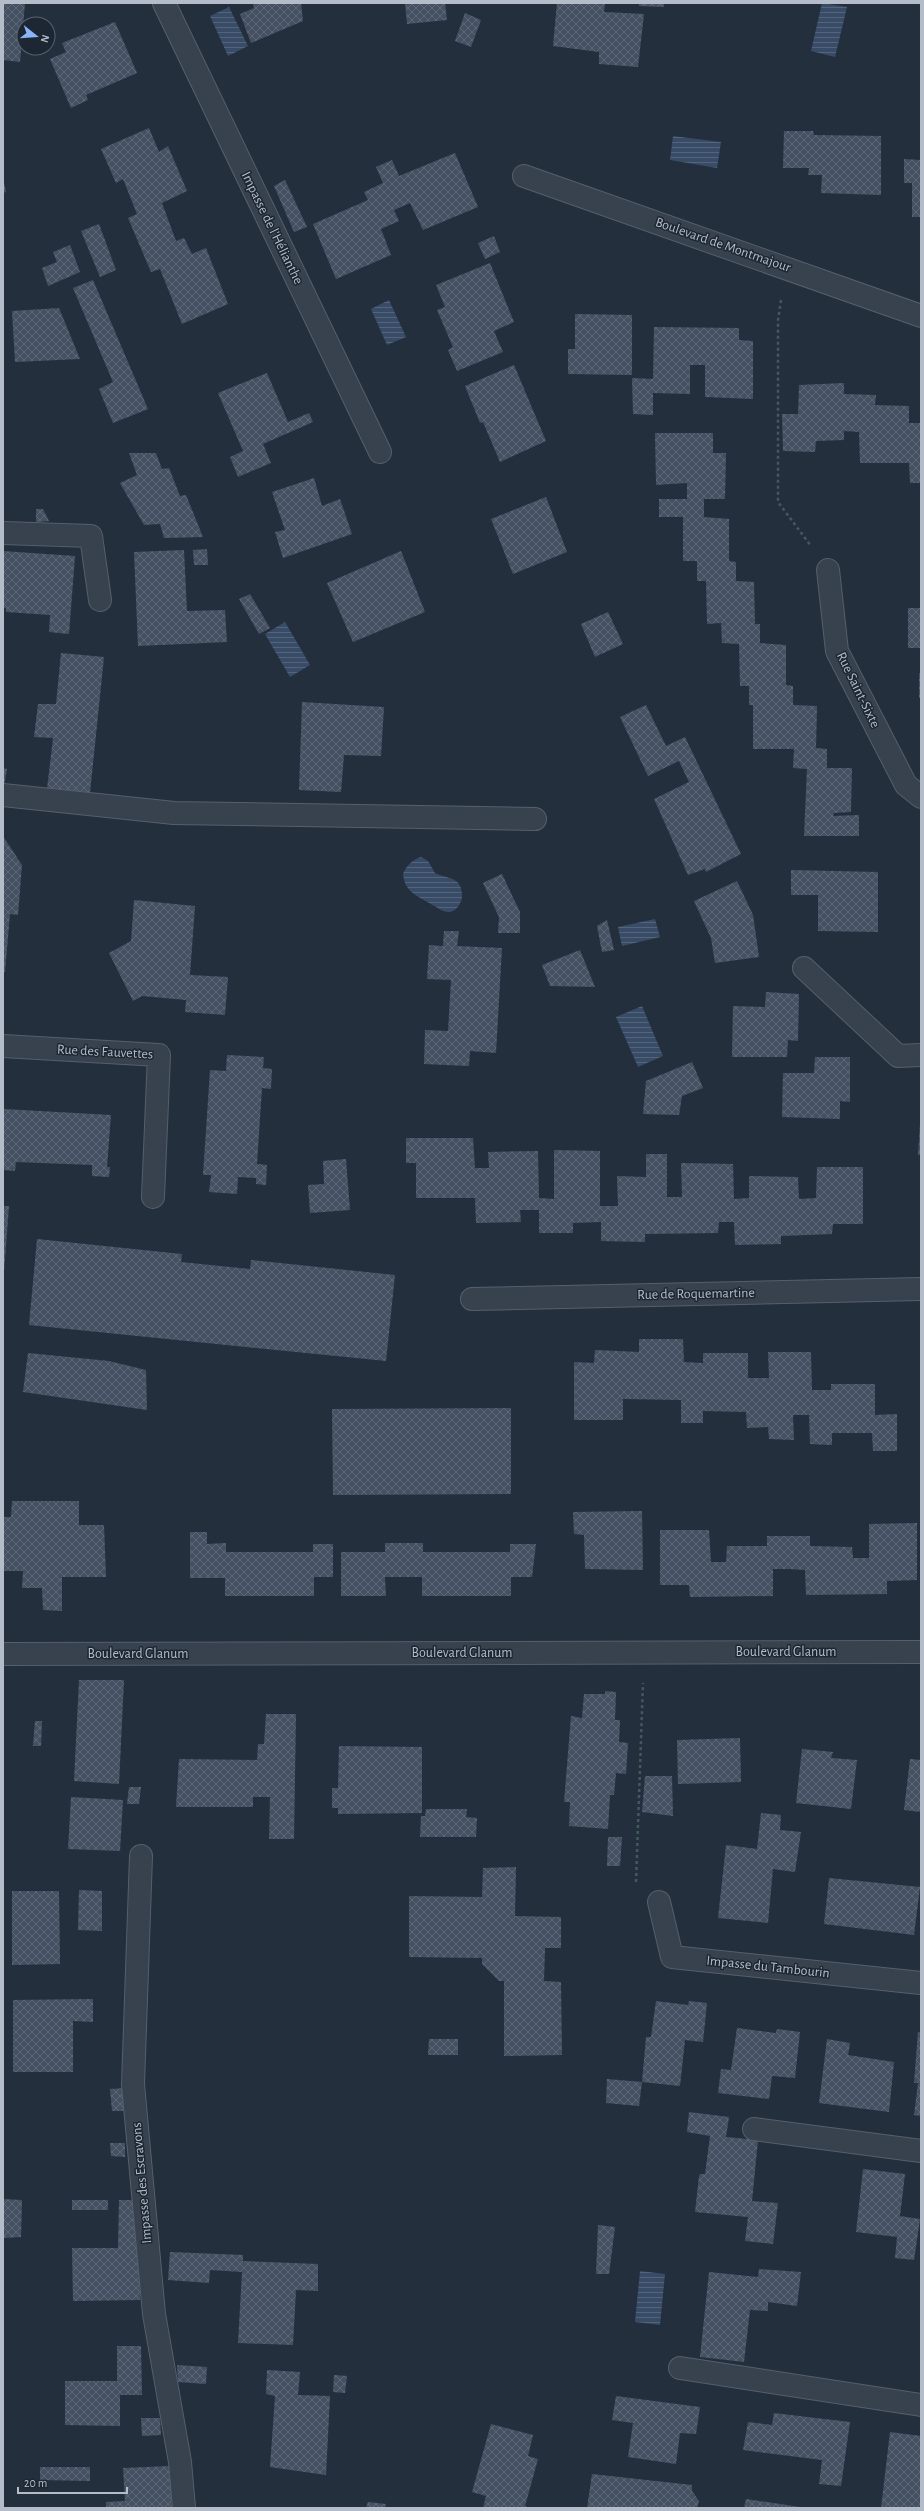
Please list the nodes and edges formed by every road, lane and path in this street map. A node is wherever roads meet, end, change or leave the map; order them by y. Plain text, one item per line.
1 (164, 3) edge
2 (524, 176) dead end
3 (785, 267) junction
4 (921, 316) edge
5 (380, 452) dead end
6 (3, 533) edge
7 (828, 570) joint
8 (100, 600) dead end
9 (3, 795) edge
10 (921, 796) edge
11 (535, 819) dead end
12 (804, 968) dead end
13 (3, 1046) edge
14 (921, 1055) edge
15 (153, 1197) dead end
16 (921, 1289) edge
17 (472, 1299) dead end
18 (921, 1652) edge
19 (645, 1653) junction
20 (3, 1654) edge
21 (141, 1856) dead end
22 (658, 1902) joint
23 (921, 1984) edge
24 (754, 2129) dead end
25 (921, 2151) edge
26 (680, 2368) dead end
27 (921, 2405) edge
28 (184, 2508) edge

1 - 5 street, Impasse de l'Hélianthe
2 - 3 street, Boulevard de Montmajour
3 - 4 street, Boulevard de Montmajour
3 - 7 path
6 - 8 street
7 - 10 street, Rue Saint-Sixte
9 - 11 street
12 - 14 street
13 - 15 street, Rue des Fauvettes
16 - 17 street, Rue de Roquemartine
18 - 19 street, Boulevard Glanum
19 - 20 street, Boulevard Glanum
19 - 22 path
21 - 28 street, Impasse des Escravons
22 - 23 street, Impasse du Tambourin
24 - 25 street
26 - 27 street

